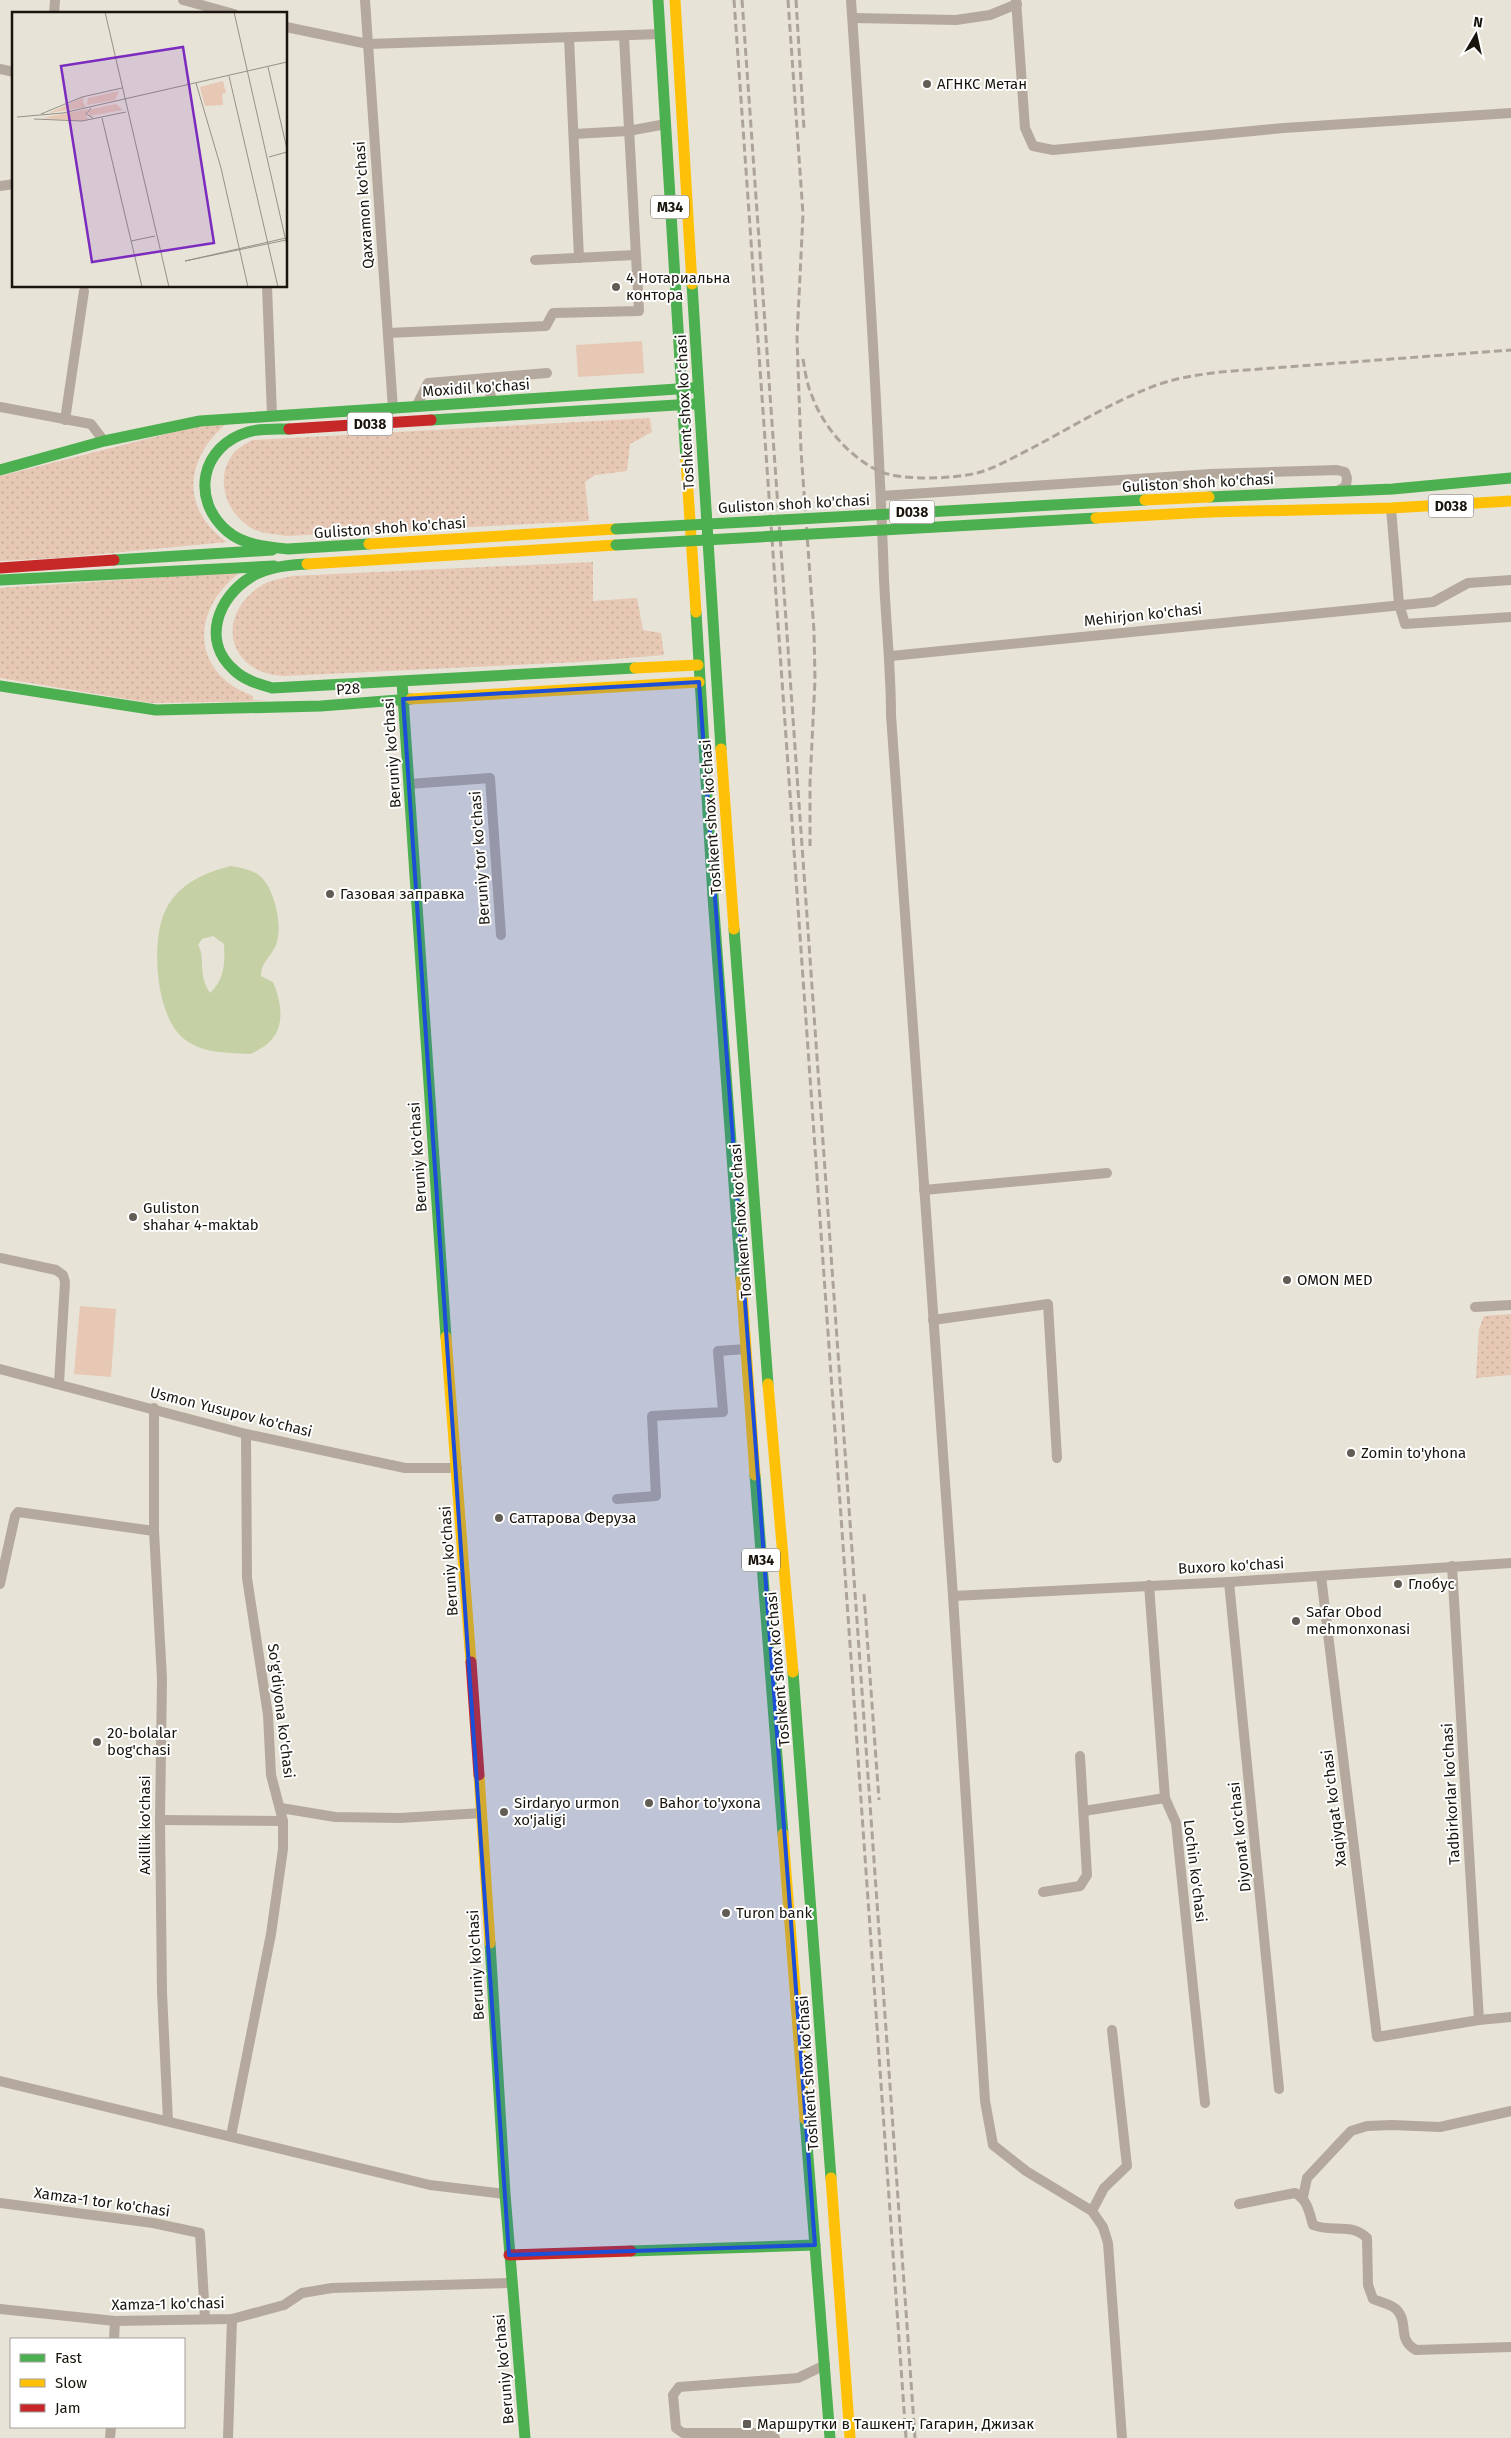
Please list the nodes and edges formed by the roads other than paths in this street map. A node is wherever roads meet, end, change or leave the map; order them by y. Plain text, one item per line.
1 (365, 0) edge
2 (658, 0) edge
3 (675, 0) edge
4 (852, 0) edge
5 (189, 1) edge
6 (1017, 2) edge
7 (227, 12) edge
8 (853, 18) junction
9 (288, 27) edge
10 (660, 34) junction
11 (624, 37) junction
12 (569, 38) junction
13 (368, 44) junction
14 (682, 95) junction
15 (665, 96) junction
16 (1511, 113) edge
17 (666, 124) junction
18 (628, 130) junction
19 (574, 134) junction
20 (635, 255) junction
21 (579, 258) junction
22 (535, 260) dead end
23 (267, 288) edge
24 (84, 291) dead end
25 (388, 333) junction
26 (546, 374) dead end
27 (487, 378) junction
28 (698, 388) junction
29 (682, 389) junction
30 (492, 402) junction
31 (683, 404) junction
32 (699, 404) junction
33 (0, 407) edge
34 (416, 407) junction
35 (393, 409) junction
36 (272, 415) junction
37 (65, 420) junction
38 (104, 441) junction
39 (0, 470) edge
40 (1511, 478) edge
41 (1338, 491) junction
42 (881, 496) junction
43 (1511, 501) edge
44 (1391, 508) junction
45 (288, 549) junction
46 (288, 565) junction
47 (0, 568) edge
48 (0, 580) edge
49 (1511, 580) edge
50 (1399, 604) junction
51 (1511, 617) edge
52 (891, 656) junction
53 (698, 665) junction
54 (402, 682) junction
55 (699, 682) junction
56 (0, 686) edge
57 (404, 699) junction
58 (409, 784) junction
59 (501, 935) dead end
60 (737, 953) junction
61 (718, 955) junction
62 (1107, 1173) dead end
63 (924, 1190) junction
64 (0, 1258) edge
65 (1511, 1305) edge
66 (1475, 1307) dead end
67 (934, 1320) junction
68 (746, 1348) junction
69 (0, 1368) edge
70 (60, 1383) junction
71 (154, 1408) junction
72 (246, 1434) junction
73 (1056, 1458) dead end
74 (457, 1468) junction
75 (617, 1498) dead end
76 (154, 1532) junction
77 (1511, 1562) edge
78 (1452, 1566) junction
79 (1321, 1576) junction
80 (1229, 1582) junction
81 (0, 1584) edge
82 (1149, 1585) junction
83 (952, 1596) junction
84 (1080, 1756) dead end
85 (1164, 1798) junction
86 (281, 1808) junction
87 (1084, 1811) junction
88 (482, 1813) junction
89 (160, 1820) junction
90 (283, 1821) junction
91 (1043, 1892) dead end
92 (1511, 2017) edge
93 (1479, 2020) junction
94 (1112, 2030) dead end
95 (0, 2080) edge
96 (1279, 2089) dead end
97 (1205, 2103) dead end
98 (1511, 2111) edge
99 (168, 2121) junction
100 (231, 2136) junction
101 (505, 2194) junction
102 (1303, 2197) junction
103 (0, 2203) edge
104 (1239, 2204) dead end
105 (1092, 2211) junction
106 (815, 2245) junction
107 (510, 2256) junction
108 (512, 2283) junction
109 (0, 2309) edge
110 (205, 2318) junction
111 (232, 2319) junction
112 (115, 2321) junction
113 (114, 2338) edge
114 (1511, 2347) edge
115 (824, 2365) junction
116 (228, 2438) edge
117 (524, 2438) edge
118 (775, 2438) edge
119 (830, 2438) edge
120 (850, 2438) edge
121 (1122, 2438) edge

1 - 13 street, Qaxramon ko'chasi
2 - 10 main road, Toshkent shox ko'chasi / M34
3 - 14 main road, Toshkent shox ko'chasi / M34
4 - 8 street
5 - 7 street
6 - 8 street
6 - 16 street
8 - 42 street
9 - 13 street
10 - 11 street
10 - 15 main road, Toshkent shox ko'chasi / M34
11 - 12 street
11 - 18 street
12 - 13 street
12 - 19 street
13 - 25 street, Qaxramon ko'chasi
14 - 15 main road
14 - 28 main road, Toshkent shox ko'chasi / M34
15 - 17 main road, Toshkent shox ko'chasi / M34
17 - 18 street
17 - 29 main road, Toshkent shox ko'chasi / M34
18 - 19 street
18 - 20 street
19 - 21 street
20 - 21 street
20 - 25 street
21 - 22 street
23 - 36 street
24 - 37 street
25 - 35 street, Qaxramon ko'chasi
26 - 27 street
27 - 30 street
27 - 34 street
28 - 29 main road, Moxidil ko'chasi
28 - 32 main road, Toshkent shox ko'chasi / M34
29 - 30 main road, Moxidil ko'chasi / D038
29 - 31 main road, Toshkent shox ko'chasi / M34
30 - 34 main road, Moxidil ko'chasi / D038
31 - 32 main road, Guliston shoh ko'chasi
31 - 45 main road, Guliston shoh ko'chasi / D038
31 - 53 main road, Toshkent shox ko'chasi / M34
32 - 60 main road, Toshkent shox ko'chasi / M34
33 - 37 street
34 - 35 main road, Moxidil ko'chasi / D038
35 - 36 main road, Moxidil ko'chasi / D038
36 - 38 main road, D038
37 - 38 street
38 - 39 main road, D038
40 - 41 main road, Guliston shoh ko'chasi / D038
41 - 42 street
41 - 45 main road, Guliston shoh ko'chasi / D038, bridge
42 - 52 street
43 - 44 main road, Guliston shoh ko'chasi / D038
44 - 46 main road, Guliston shoh ko'chasi / D038, bridge
44 - 50 street
45 - 47 main road, Guliston shoh ko'chasi / D038
46 - 48 main road, Guliston shoh ko'chasi / D038
46 - 54 main road, Guliston shoh ko'chasi / D038
49 - 50 street, Mehirjon ko'chasi
50 - 51 street
50 - 52 street, Mehirjon ko'chasi
52 - 63 street
53 - 54 main road, Guliston shoh ko'chasi / D038
53 - 55 main road, Toshkent shox ko'chasi / M34
54 - 57 main road, Beruniy ko'chasi
55 - 57 main road, Р28
55 - 61 main road, Toshkent shox ko'chasi / M34
56 - 57 main road, Р28
57 - 58 main road, Beruniy ko'chasi
58 - 59 street, Beruniy tor ko'chasi
58 - 74 main road, Beruniy ko'chasi
60 - 61 main road
60 - 120 main road, Toshkent shox ko'chasi / M34
61 - 68 main road, Toshkent shox ko'chasi / M34
62 - 63 street
63 - 67 street
64 - 70 street
65 - 66 street
67 - 73 street
67 - 83 street
68 - 75 street
68 - 106 main road, Toshkent shox ko'chasi / M34
69 - 70 street, Usmon Yusupov ko'chasi
70 - 71 street, Usmon Yusupov ko'chasi
71 - 72 street, Usmon Yusupov ko'chasi
71 - 76 street, Axillik ko'chasi
72 - 74 street, Usmon Yusupov ko'chasi
72 - 86 street, So'g'diyona ko'chasi
74 - 88 main road, Beruniy ko'chasi
76 - 81 street
76 - 89 street, Axillik ko'chasi
77 - 78 street, Buxoro ko'chasi
78 - 79 street, Buxoro ko'chasi
78 - 93 street, Tadbirkorlar ko'chasi
79 - 80 street, Buxoro ko'chasi
79 - 93 street, Xaqiyqat ko'chasi
80 - 82 street, Buxoro ko'chasi
80 - 96 street, Diyonat ko'chasi
82 - 83 street, Buxoro ko'chasi
82 - 85 street, Lochin ko'chasi
83 - 105 street
84 - 87 street
85 - 87 street
85 - 97 street, Lochin ko'chasi
86 - 88 street
86 - 90 street, So'g'diyona ko'chasi
87 - 91 street
88 - 101 main road, Beruniy ko'chasi
89 - 90 street
89 - 99 street, Axillik ko'chasi
90 - 100 street, So'g'diyona ko'chasi
92 - 93 street
94 - 105 street
95 - 99 street
98 - 102 street
99 - 100 street
100 - 101 street
101 - 107 main road, Beruniy ko'chasi
102 - 104 street
102 - 114 street
103 - 110 street, Xamza-1 tor ko'chasi
105 - 121 street
106 - 107 main road
106 - 115 main road, Toshkent shox ko'chasi / M34
107 - 108 main road, Beruniy ko'chasi
108 - 111 street, Xamza-1 ko'chasi
108 - 117 main road, Beruniy ko'chasi
109 - 112 street, Xamza-1 ko'chasi
110 - 111 street, Xamza-1 ko'chasi
110 - 112 street, Xamza-1 ko'chasi
111 - 116 street
112 - 113 street
115 - 118 street
115 - 119 main road, Toshkent shox ko'chasi / M34

